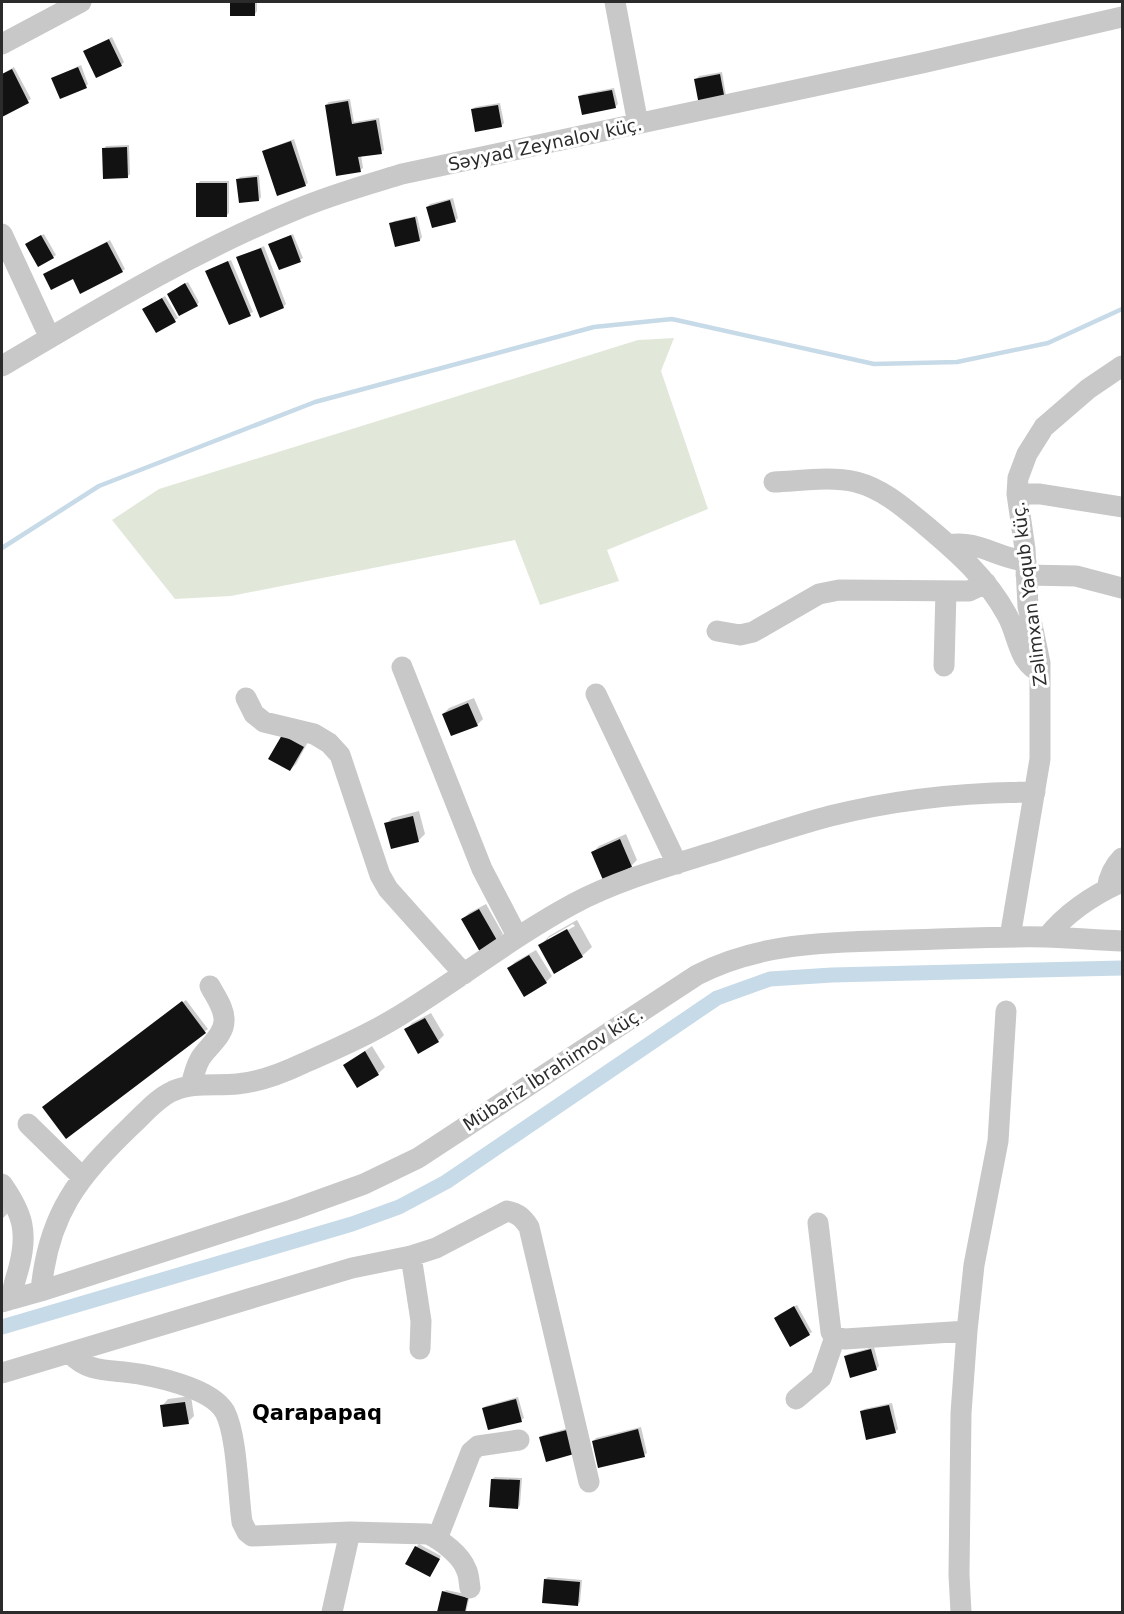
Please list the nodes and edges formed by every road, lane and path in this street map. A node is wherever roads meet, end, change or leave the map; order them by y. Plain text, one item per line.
1 (81, 2) edge
2 (615, 2) edge
3 (1122, 17) edge
4 (2, 44) edge
5 (638, 124) junction
6 (2, 234) edge
7 (50, 338) junction
8 (2, 366) edge
9 (1122, 366) edge
10 (774, 482) dead end
11 (1017, 494) junction
12 (1122, 507) edge
13 (949, 545) junction
14 (1026, 568) junction
15 (986, 583) junction
16 (1122, 588) edge
17 (946, 591) junction
18 (717, 631) dead end
19 (945, 666) dead end
20 (402, 667) dead end
21 (1040, 672) junction
22 (596, 694) dead end
23 (246, 698) dead end
24 (1035, 792) junction
25 (1122, 858) edge
26 (676, 864) junction
27 (1115, 885) edge
28 (517, 936) junction
29 (1010, 937) junction
30 (1047, 937) junction
31 (1122, 941) edge
32 (464, 974) junction
33 (210, 986) dead end
34 (1006, 1011) dead end
35 (191, 1086) junction
36 (28, 1124) dead end
37 (82, 1177) junction
38 (2, 1184) edge
39 (818, 1223) dead end
40 (411, 1256) junction
41 (41, 1291) junction
42 (7, 1301) edge
43 (967, 1331) junction
44 (835, 1337) junction
45 (420, 1349) dead end
46 (70, 1353) junction
47 (2, 1374) edge
48 (796, 1399) dead end
49 (519, 1440) dead end
50 (589, 1482) dead end
51 (350, 1532) junction
52 (437, 1539) junction
53 (470, 1588) dead end
54 (332, 1612) edge
55 (961, 1612) edge

1 - 4 street
2 - 5 street
3 - 5 street, Səyyad Zeynalov küç.
5 - 7 street, Səyyad Zeynalov küç.
6 - 7 street
7 - 8 street, Səyyad Zeynalov küç.
9 - 11 street, Zəlimxan Yaqub küç.
10 - 13 street
11 - 12 street
11 - 14 street, Zəlimxan Yaqub küç.
13 - 14 street
13 - 15 street
14 - 16 street
14 - 21 street, Zəlimxan Yaqub küç.
15 - 17 street
15 - 21 street
17 - 18 street
17 - 19 street
20 - 28 street
21 - 24 street, Zəlimxan Yaqub küç.
22 - 26 street
23 - 32 street
24 - 26 street
24 - 29 street, Zəlimxan Yaqub küç.
25 - 27 street
26 - 28 street
27 - 30 street
28 - 32 street
29 - 30 street, Mübariz İbrahimov küç.
29 - 41 street, Mübariz İbrahimov küç.
30 - 31 street, Mübariz İbrahimov küç.
32 - 35 street
33 - 35 street
34 - 43 street
35 - 37 street
36 - 37 street
37 - 41 street
38 - 42 street
39 - 44 street
40 - 45 street
40 - 46 street
40 - 50 street
41 - 42 street, Mübariz İbrahimov küç.
43 - 44 street
43 - 55 street
44 - 48 street
46 - 47 street
46 - 51 street
49 - 52 street
51 - 52 street
51 - 54 street
52 - 53 street

